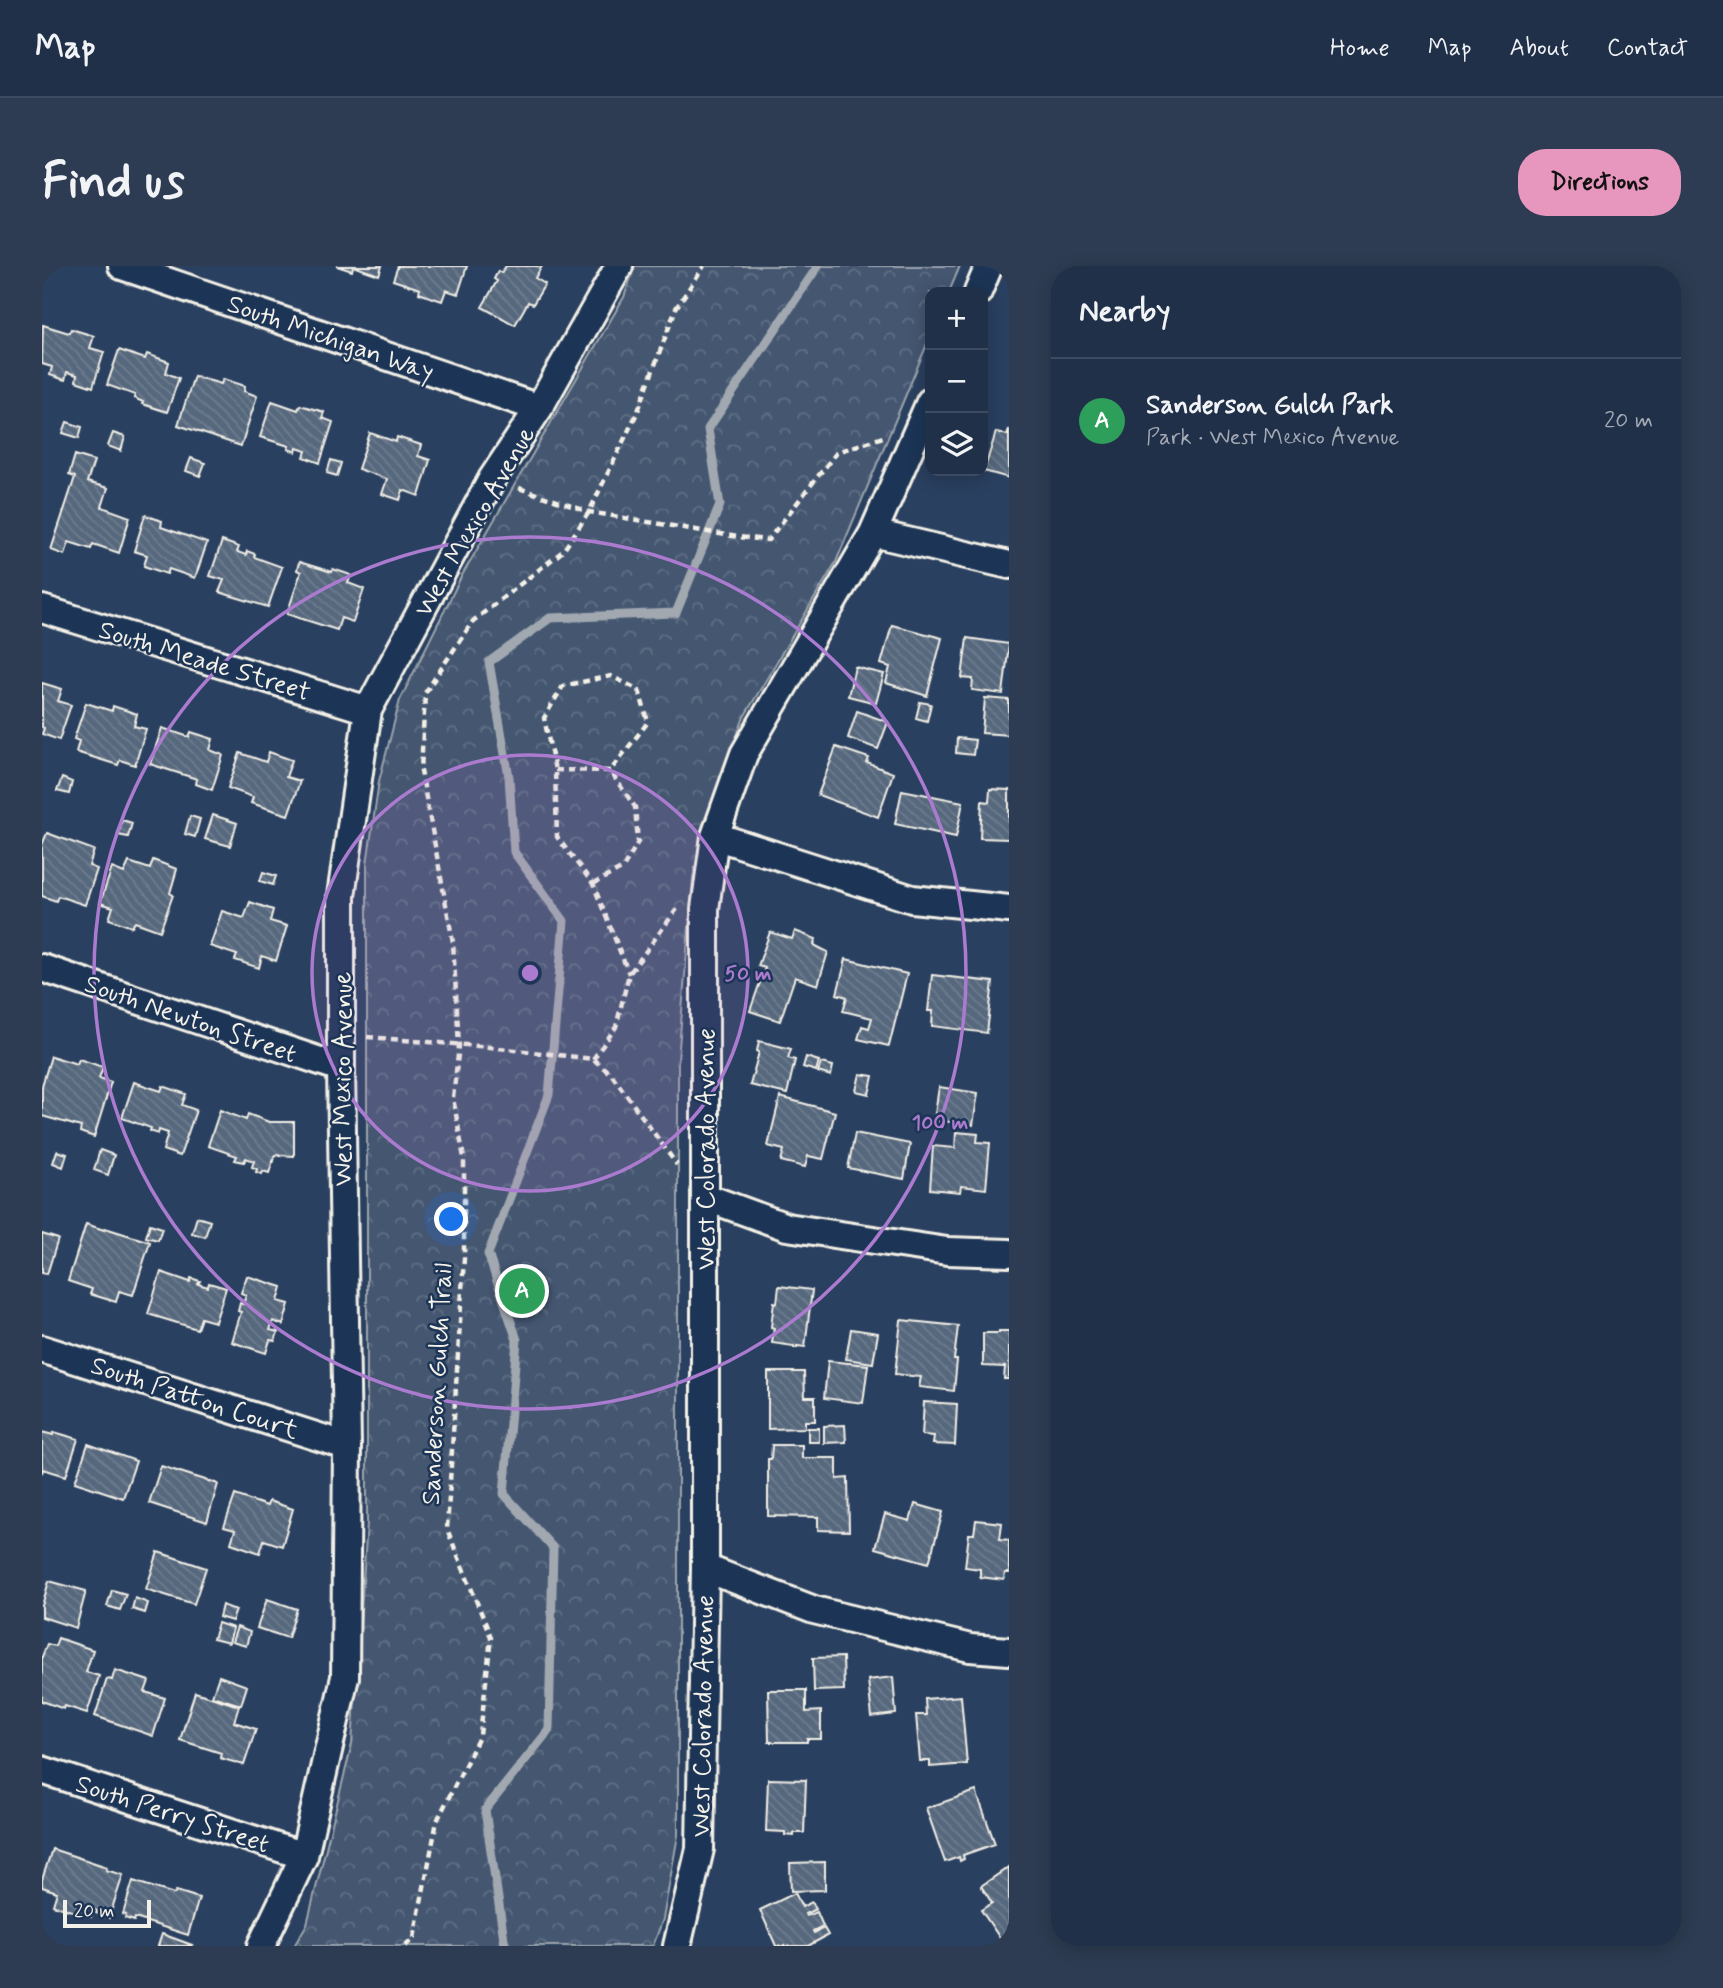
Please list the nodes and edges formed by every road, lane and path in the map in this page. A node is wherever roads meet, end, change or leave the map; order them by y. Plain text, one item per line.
1 (122, 266) edge
2 (619, 266) edge
3 (704, 266) edge
4 (989, 266) edge
5 (980, 287) edge
6 (539, 408) junction
7 (925, 414) edge
8 (492, 479) junction
9 (589, 512) junction
10 (873, 533) junction
11 (1009, 565) edge
12 (42, 609) edge
13 (368, 710) junction
14 (555, 770) junction
15 (610, 771) junction
16 (715, 836) junction
17 (593, 884) junction
18 (705, 909) junction
19 (1009, 909) edge
20 (42, 968) edge
21 (629, 974) junction
22 (367, 1037) dead end
23 (459, 1046) junction
24 (593, 1059) junction
25 (341, 1068) junction
26 (705, 1197) junction
27 (1009, 1253) edge
28 (42, 1349) edge
29 (347, 1446) junction
30 (705, 1568) junction
31 (1009, 1651) edge
32 (42, 1770) edge
33 (304, 1856) junction
34 (261, 1946) edge
35 (405, 1946) edge
36 (677, 1946) edge

1 - 6 street, South Michigan Way
2 - 6 street, West Mexico Avenue
3 - 9 path, Sanderson Gulch Trail
4 - 5 street
6 - 8 street, West Mexico Avenue
7 - 9 path
7 - 10 street, West Colorado Avenue
8 - 9 path
8 - 13 street, West Mexico Avenue
9 - 23 path, Sanderson Gulch Trail
10 - 11 street
10 - 16 street, West Colorado Avenue
12 - 13 street, South Meade Street
13 - 25 street, West Mexico Avenue
14 - 15 path
14 - 15 path
14 - 17 path
15 - 17 path
16 - 18 street, West Colorado Avenue
16 - 19 street
17 - 21 path
18 - 21 path
18 - 26 street, West Colorado Avenue
20 - 25 street, South Newton Street
21 - 24 path
22 - 23 path
23 - 24 path
23 - 35 path, Sanderson Gulch Trail
24 - 26 path
25 - 29 street, West Mexico Avenue
26 - 27 street
26 - 30 street, West Colorado Avenue
28 - 29 street, South Patton Court
29 - 33 street, West Mexico Avenue
30 - 31 street
30 - 36 street, West Colorado Avenue
32 - 33 street, South Perry Street
33 - 34 street, West Mexico Avenue

